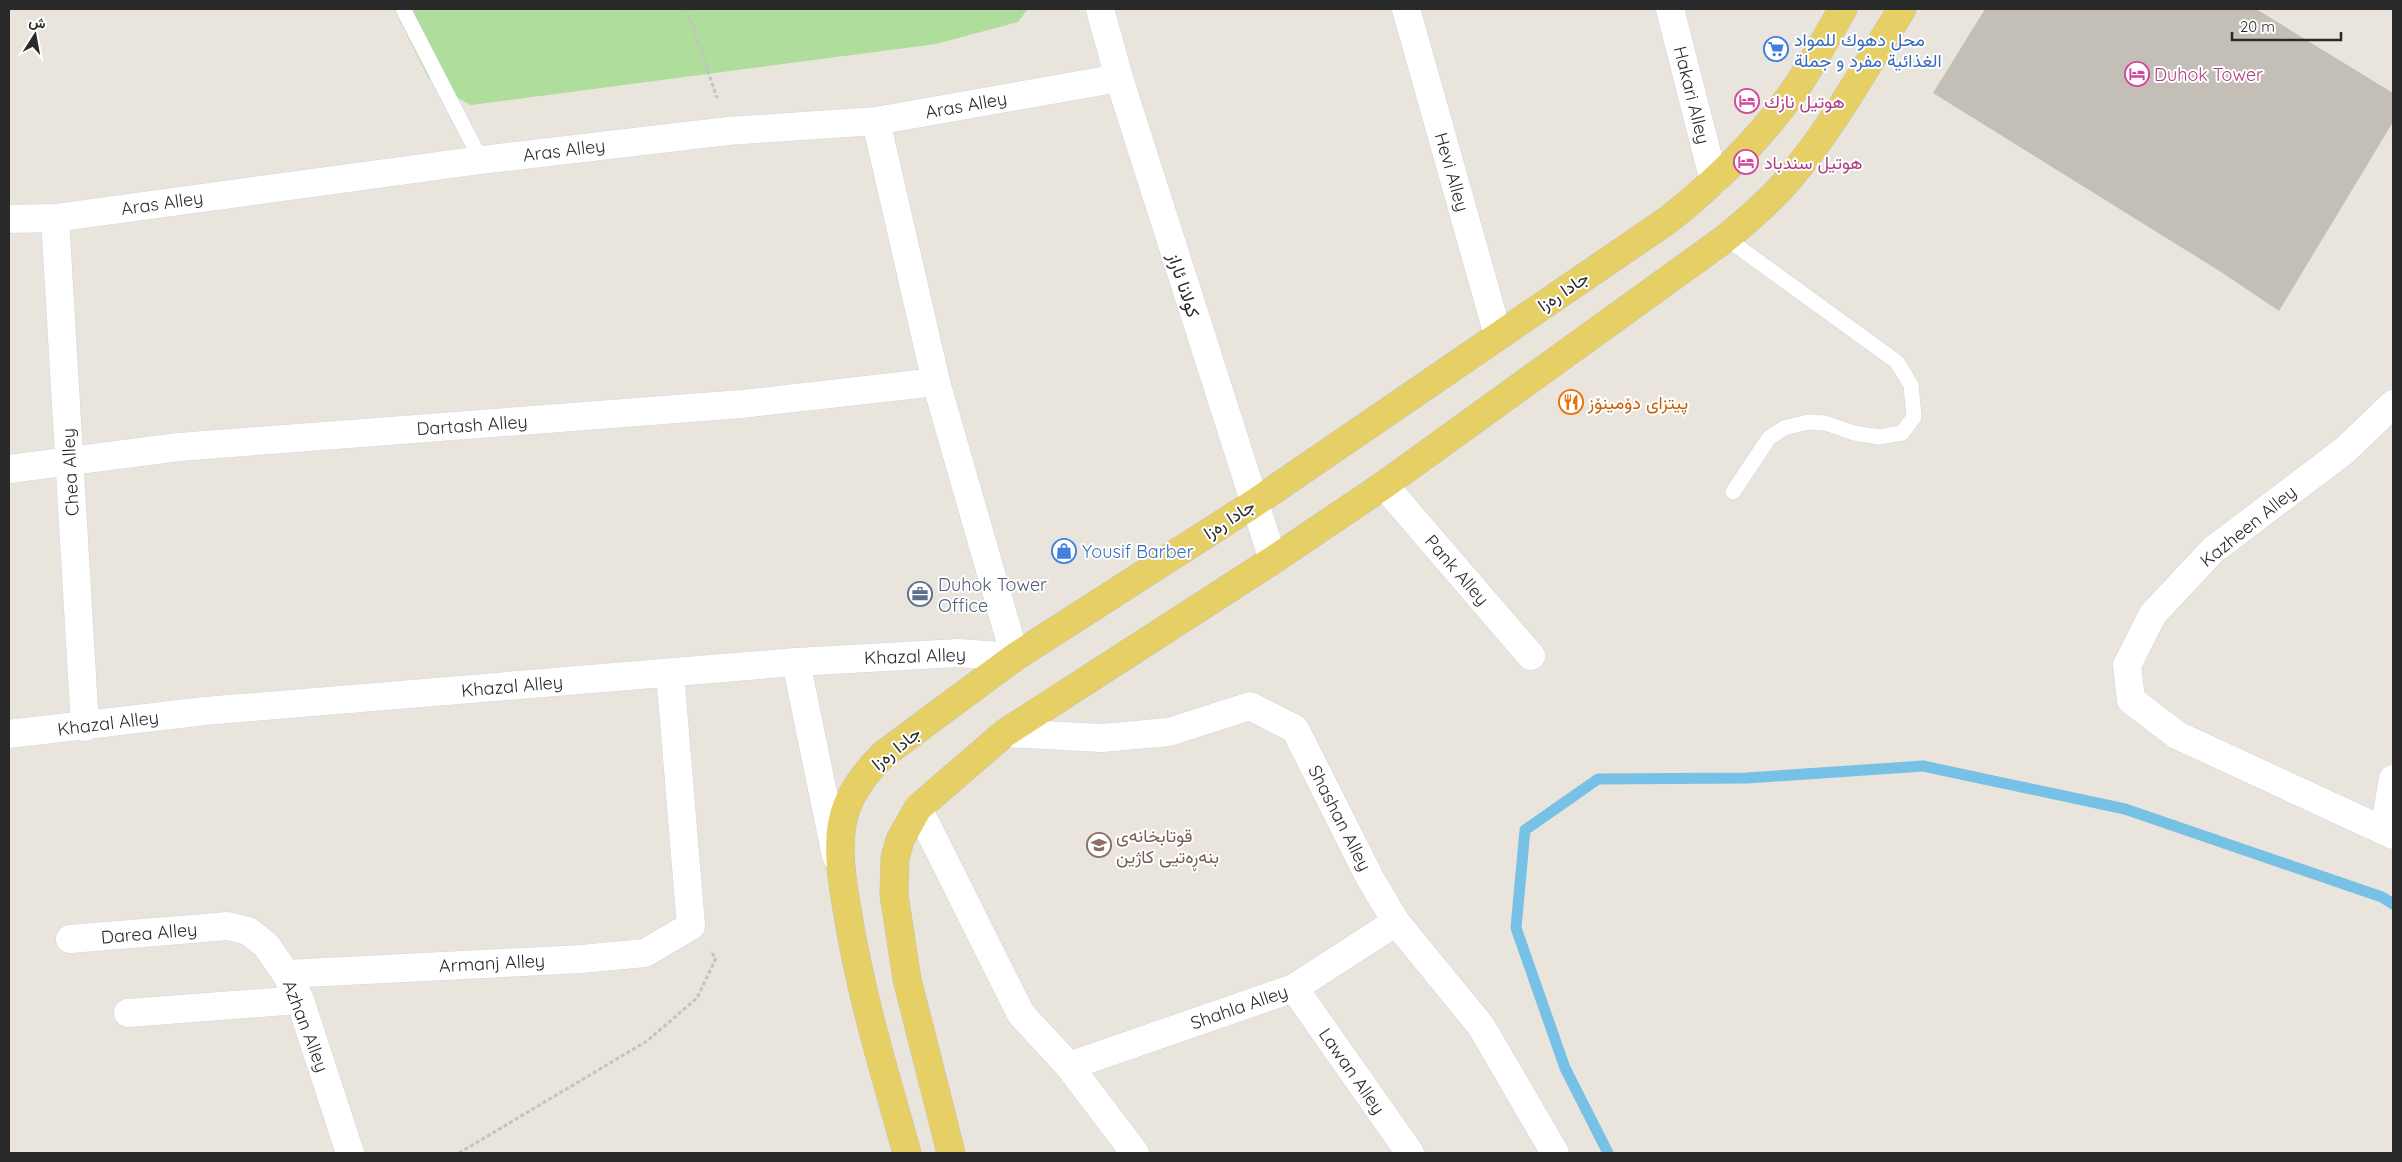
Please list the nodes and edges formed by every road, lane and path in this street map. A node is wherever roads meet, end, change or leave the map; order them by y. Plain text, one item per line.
1 (403, 9) edge
2 (687, 9) edge
3 (1100, 9) edge
4 (1406, 9) edge
5 (1670, 9) edge
6 (1842, 9) edge
7 (1902, 9) edge
8 (1118, 78) junction
9 (876, 120) junction
10 (728, 131) junction
11 (481, 160) junction
12 (1714, 181) junction
13 (55, 218) junction
14 (9, 219) edge
15 (1726, 238) junction
16 (1498, 335) junction
17 (936, 382) junction
18 (2393, 404) edge
19 (69, 462) junction
20 (9, 469) edge
21 (1384, 485) junction
22 (1733, 492) dead end
23 (1254, 504) junction
24 (1273, 560) junction
25 (1531, 656) dead end
26 (1015, 657) junction
27 (796, 662) junction
28 (670, 673) junction
29 (85, 726) junction
30 (1005, 733) junction
31 (9, 734) edge
32 (2393, 779) edge
33 (918, 808) junction
34 (2389, 833) edge
35 (846, 906) junction
36 (1396, 922) junction
37 (228, 926) joint
38 (691, 926) junction
39 (70, 939) dead end
40 (286, 974) junction
41 (1294, 988) junction
42 (300, 1000) junction
43 (128, 1012) dead end
44 (1069, 1066) junction
45 (350, 1153) edge
46 (459, 1153) edge
47 (907, 1153) edge
48 (951, 1153) edge
49 (1135, 1153) edge
50 (1410, 1153) edge
51 (1556, 1153) edge

1 - 11 lane
2 - 10 path
3 - 8 street, کولانا ئاراز
4 - 16 street, Hevi Alley
5 - 12 street, Hakari Alley
6 - 12 main road, جادا ره‌زا
7 - 15 main road
8 - 9 street, Aras Alley
8 - 23 street, کولانا ئاراز
9 - 10 street, Aras Alley
9 - 17 street
10 - 11 street, Aras Alley
11 - 13 street, Aras Alley
12 - 16 main road, جادا ره‌زا
13 - 14 street, Aras Alley
13 - 19 street, Chea Alley
15 - 21 main road
15 - 22 lane
16 - 23 main road, جادا ره‌زا
17 - 19 street, Dartash Alley
17 - 26 street
18 - 34 street, Kazheen Alley
19 - 20 street, Dartash Alley
19 - 29 street, Chea Alley
21 - 24 main road
21 - 25 street, Pank Alley
23 - 24 street, کولانا ئاراز
23 - 26 main road, جادا ره‌زا
24 - 30 main road
26 - 27 street, Khazal Alley
26 - 35 main road, جادا ره‌زا
27 - 28 street, Khazal Alley
27 - 35 street
28 - 29 street, Khazal Alley
28 - 38 street
29 - 31 street, Khazal Alley
30 - 33 main road
30 - 36 street, Shashan Alley
32 - 34 street
33 - 44 street
33 - 48 main road
35 - 47 main road, جادا ره‌زا
36 - 41 street, Shahla Alley
36 - 51 street, Shashan Alley
37 - 39 street, Darea Alley
37 - 40 street, Azhan Alley
38 - 40 street, Armanj Alley
38 - 46 path
40 - 42 street, Azhan Alley
41 - 44 street, Shahla Alley
41 - 50 street, Lawan Alley
42 - 43 street
42 - 45 street, Azhan Alley
44 - 49 street

